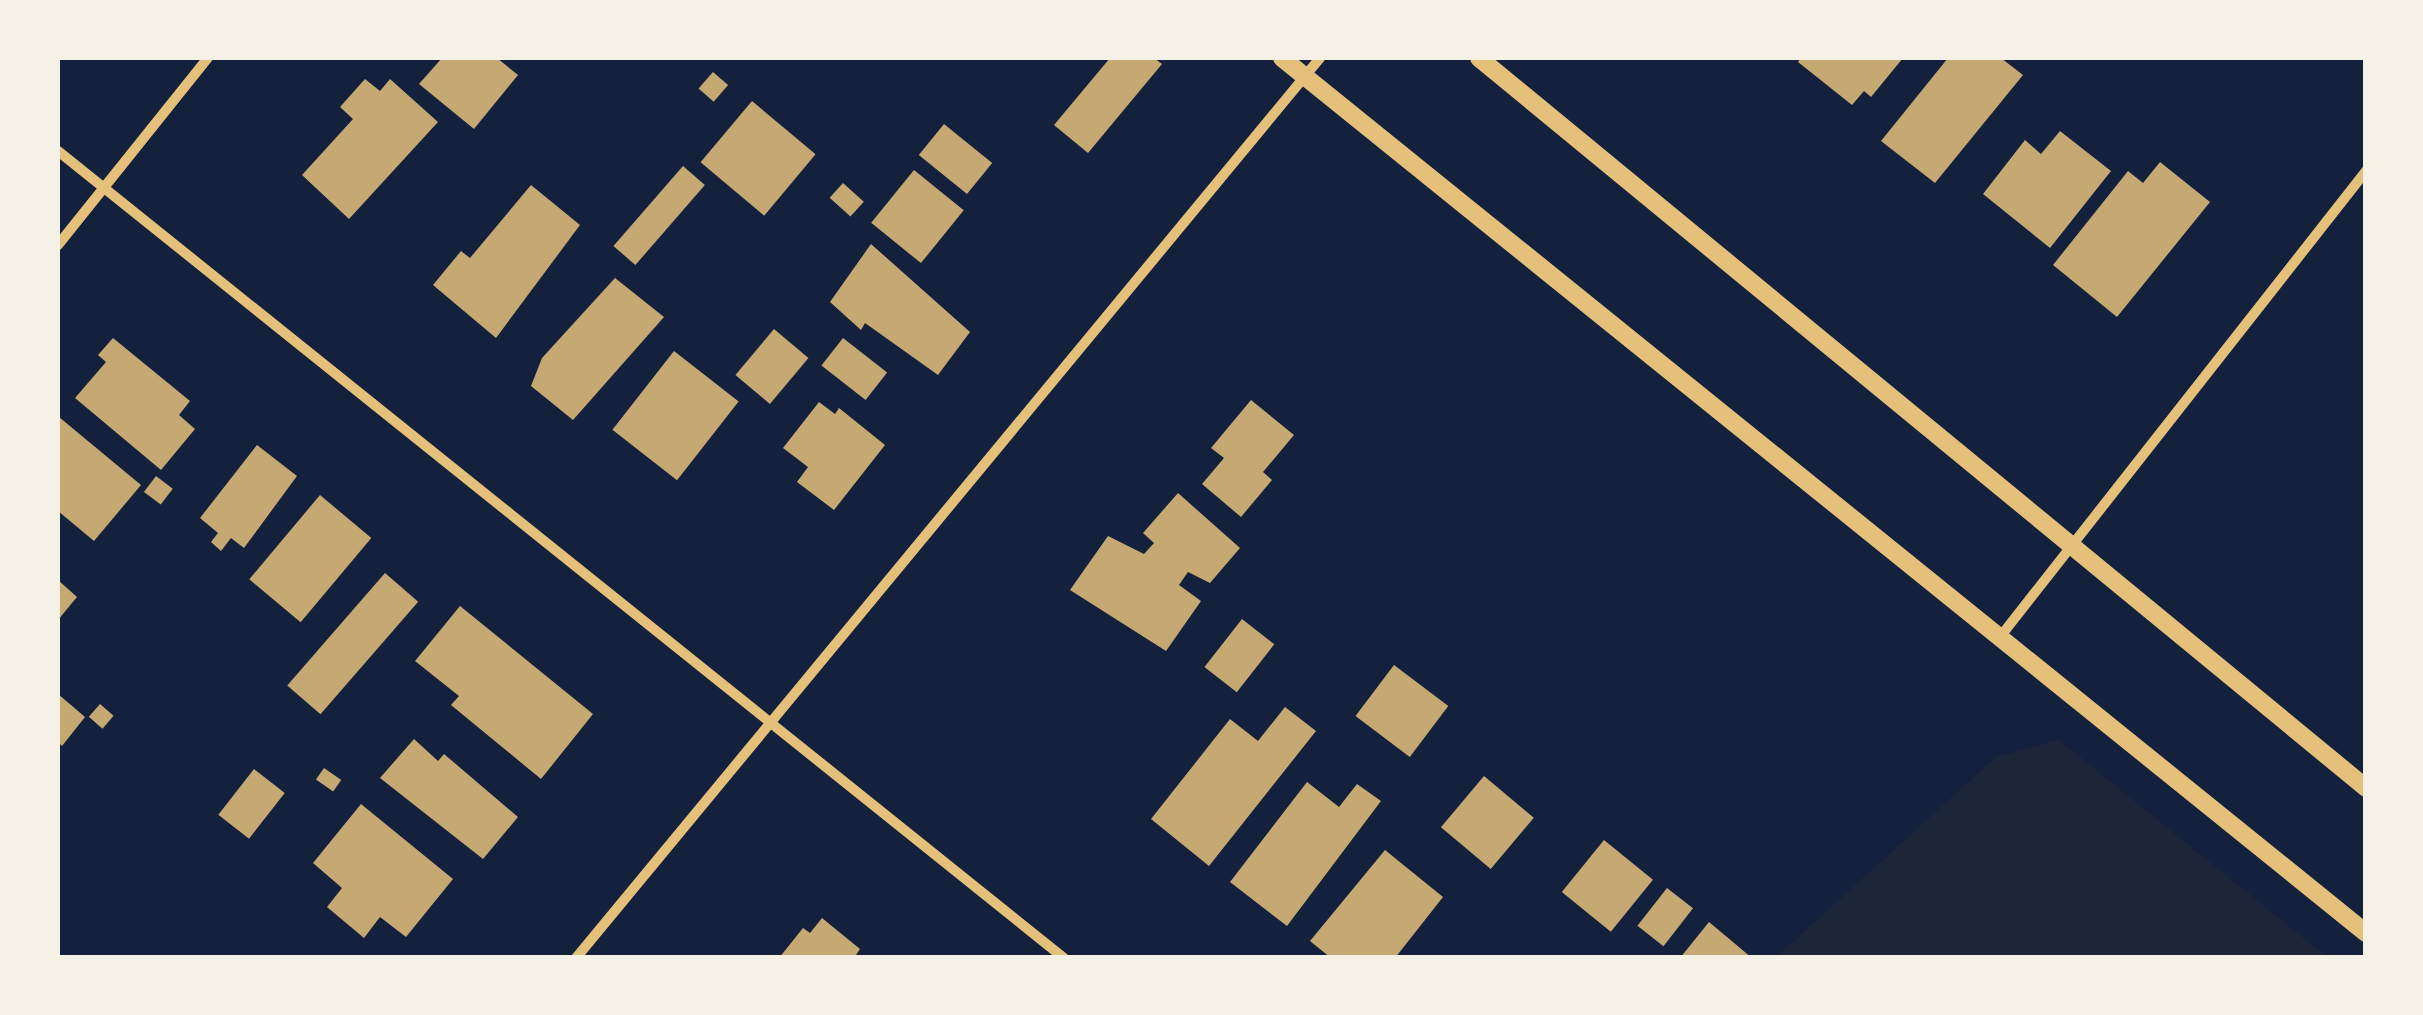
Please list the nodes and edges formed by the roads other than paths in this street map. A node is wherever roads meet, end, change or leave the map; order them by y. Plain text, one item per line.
1 (208, 58) edge
2 (1282, 58) edge
3 (1320, 58) edge
4 (1480, 58) edge
5 (1305, 76) junction
6 (58, 152) edge
7 (2366, 171) edge
8 (105, 189) junction
9 (58, 245) edge
10 (2066, 548) junction
11 (2000, 637) junction
12 (770, 723) junction
13 (2366, 788) edge
14 (2366, 933) edge
15 (576, 958) edge
16 (1064, 958) edge

1 - 8 street
2 - 5 street
3 - 5 street
4 - 10 street
5 - 11 street
5 - 12 street
6 - 8 street
7 - 10 street
8 - 9 street
8 - 12 street
10 - 11 street
10 - 13 street
11 - 14 street
12 - 15 street
12 - 16 street

